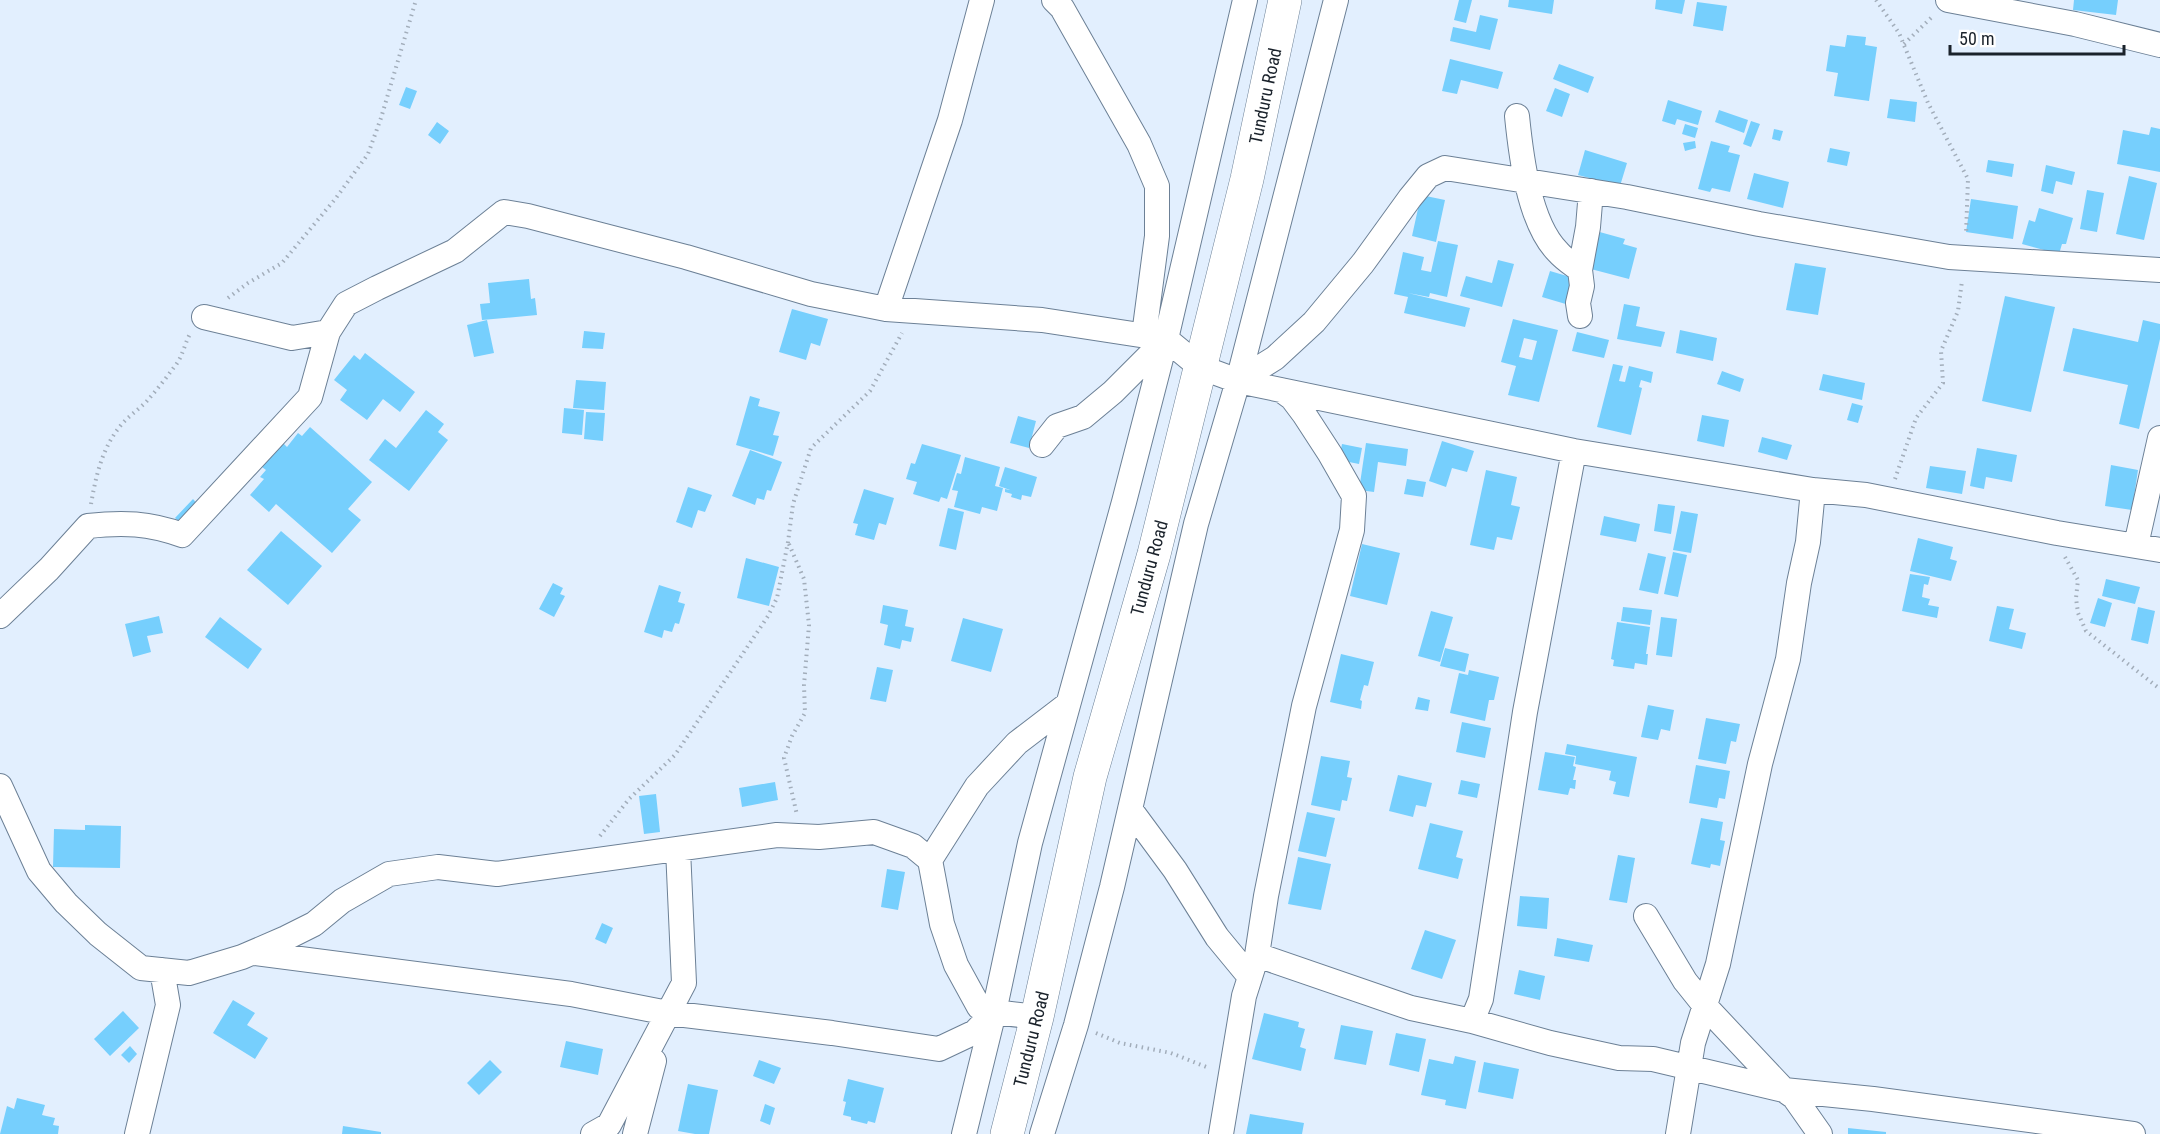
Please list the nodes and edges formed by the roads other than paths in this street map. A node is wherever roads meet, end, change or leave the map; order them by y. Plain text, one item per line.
1 (982, 0) edge
2 (1245, 0) edge
3 (1285, 0) edge
4 (1336, 0) edge
5 (1949, 0) edge
6 (1063, 3) edge
7 (2160, 45) edge
8 (1517, 116) dead end
9 (1526, 181) junction
10 (1591, 191) junction
11 (1580, 270) junction
12 (2160, 270) edge
13 (886, 309) junction
14 (204, 316) road end
15 (1580, 316) dead end
16 (328, 332) junction
17 (1155, 337) junction
18 (1200, 367) junction
19 (1238, 381) junction
20 (1281, 390) junction
21 (2160, 438) edge
22 (1042, 445) dead end
23 (1574, 452) junction
24 (1813, 490) junction
25 (2136, 545) junction
26 (2160, 550) edge
27 (0, 616) edge
28 (1068, 704) junction
29 (0, 786) edge
30 (1130, 808) junction
31 (678, 849) junction
32 (930, 860) junction
33 (1646, 916) dead end
34 (252, 953) junction
35 (1253, 966) junction
36 (162, 970) junction
37 (1705, 1005) junction
38 (994, 1012) junction
39 (668, 1013) junction
40 (1037, 1017) junction
41 (1472, 1021) junction
42 (1689, 1067) junction
43 (1784, 1090) junction
44 (137, 1134) edge
45 (593, 1134) edge
46 (635, 1134) edge
47 (964, 1134) edge
48 (1007, 1134) edge
49 (1042, 1134) edge
50 (1221, 1134) edge
51 (1678, 1134) edge
52 (1820, 1134) edge
53 (2133, 1134) edge

1 - 13 street
2 - 17 street
3 - 18 highway, Tunduru Road
4 - 19 street
5 - 7 street
6 - 17 street
8 - 9 street
9 - 10 street
9 - 11 street
9 - 19 street
10 - 11 street
10 - 12 street
11 - 15 street
13 - 16 street
13 - 17 street
14 - 16 street
16 - 27 street
17 - 18 street
17 - 22 street
17 - 28 street
18 - 19 street
18 - 40 highway, Tunduru Road
19 - 20 street
19 - 30 street
20 - 23 street
20 - 35 street
21 - 25 street
23 - 24 street
23 - 41 street
24 - 25 street
24 - 37 street
25 - 26 street
28 - 32 street
28 - 38 street
29 - 36 street
30 - 35 street
30 - 49 street
31 - 32 street
31 - 34 street
31 - 39 street
32 - 38 street
33 - 37 street
34 - 36 street
34 - 39 street
35 - 41 street
35 - 50 street
36 - 44 street
37 - 42 street
37 - 43 street
38 - 39 street
38 - 40 street
38 - 47 street
39 - 45 street
39 - 46 street
40 - 48 highway, Tunduru Road
41 - 42 street
42 - 43 street
42 - 51 street
43 - 52 street
43 - 53 street

